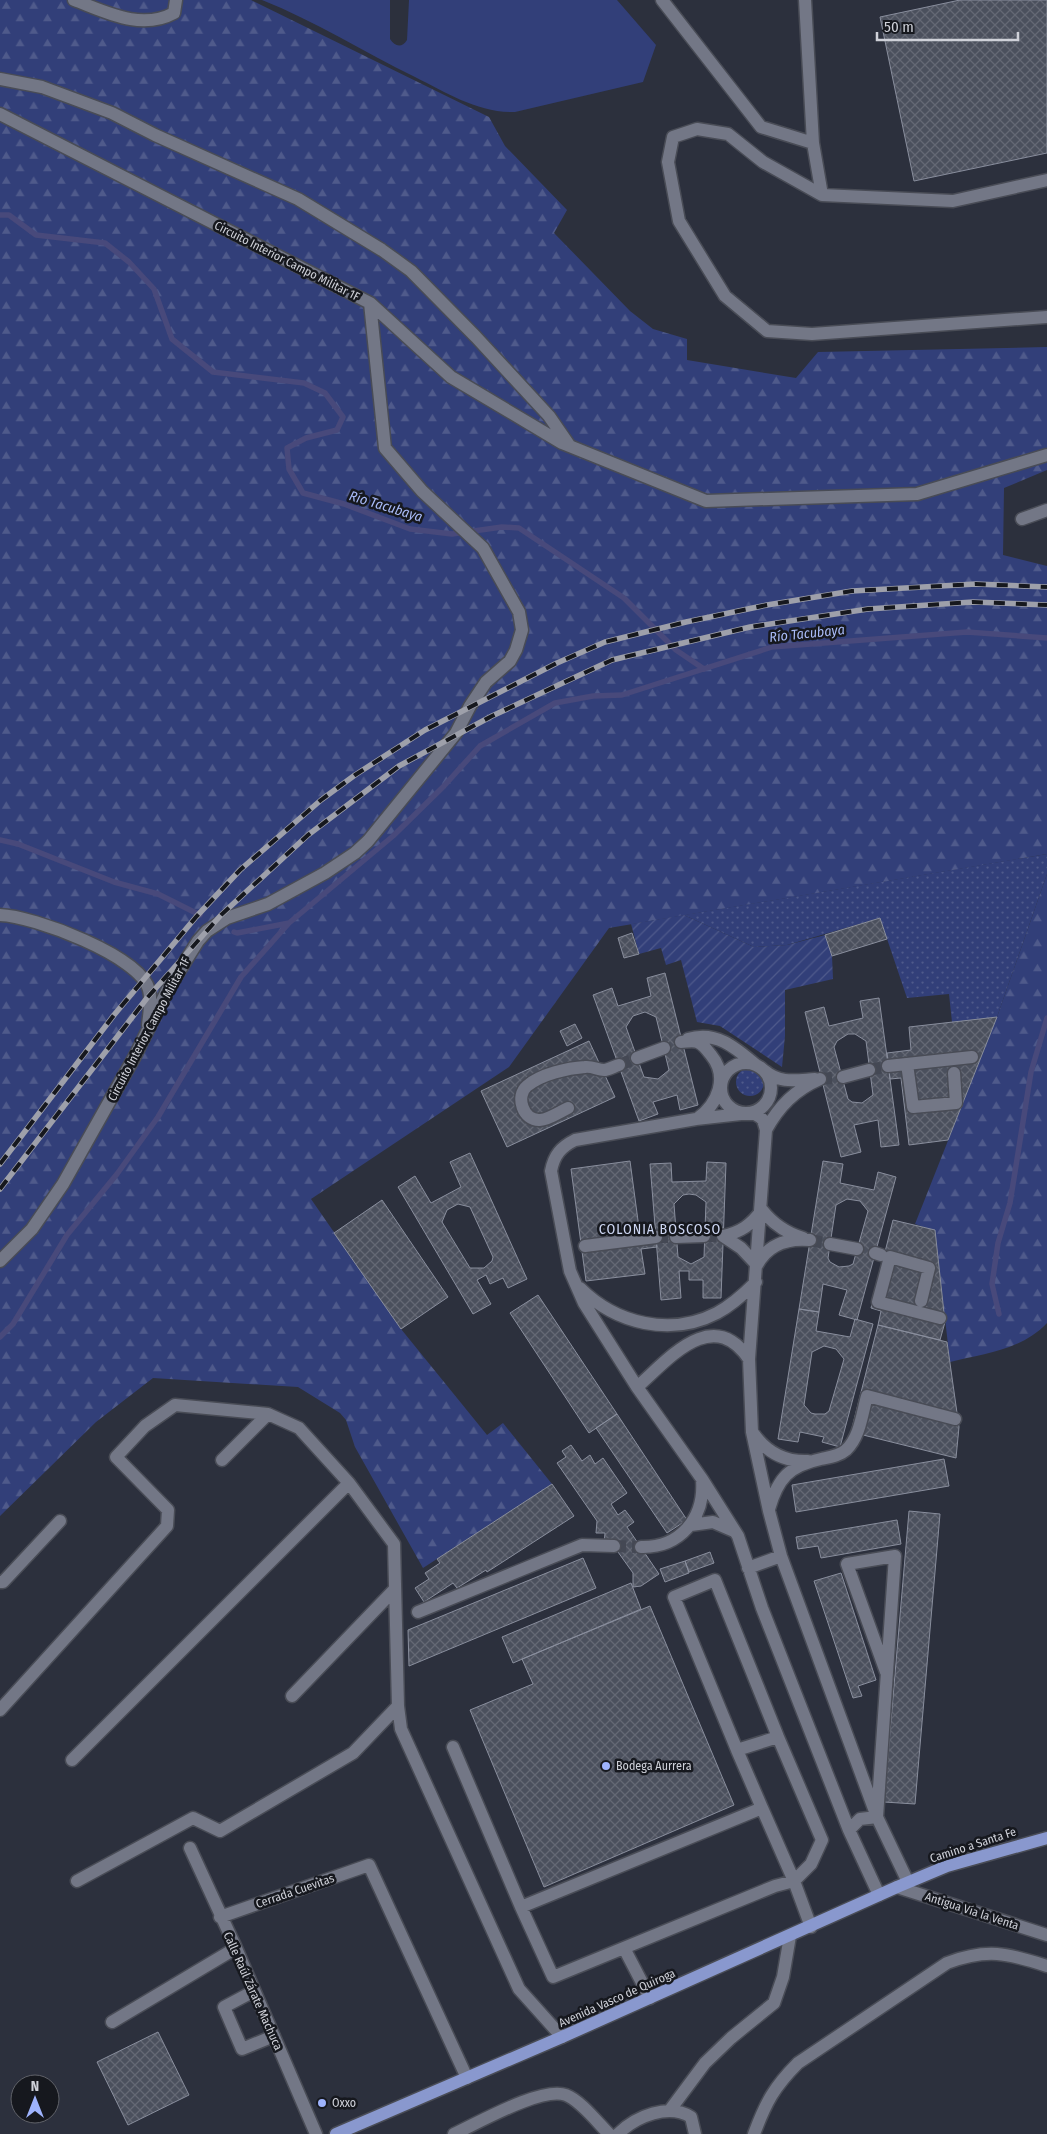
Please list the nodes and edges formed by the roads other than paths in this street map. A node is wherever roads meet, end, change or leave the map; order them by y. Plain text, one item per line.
1 (74, 0) edge
2 (176, 0) edge
3 (662, 0) edge
4 (805, 0) edge
5 (0, 79) edge
6 (0, 114) edge
7 (813, 143) junction
8 (1047, 180) edge
9 (822, 195) junction
10 (370, 303) junction
11 (1047, 317) edge
12 (570, 446) junction
13 (1047, 455) edge
14 (1047, 510) edge
15 (1022, 519) dead end
16 (0, 915) edge
17 (148, 1030) junction
18 (664, 1048) dead end
19 (972, 1057) dead end
20 (637, 1058) tunnel mouth
21 (907, 1064) junction
22 (619, 1065) tunnel mouth
23 (888, 1066) tunnel mouth
24 (761, 1068) junction
25 (869, 1070) tunnel mouth
26 (954, 1073) dead end
27 (843, 1077) tunnel mouth
28 (720, 1086) junction
29 (769, 1098) junction
30 (568, 1108) dead end
31 (749, 1114) junction
32 (696, 1119) junction
33 (766, 1130) junction
34 (762, 1210) junction
35 (704, 1236) tunnel mouth
36 (656, 1237) tunnel mouth
37 (676, 1237) tunnel mouth
38 (830, 1244) tunnel mouth
39 (585, 1246) dead end
40 (857, 1249) dead end
41 (0, 1261) edge
42 (757, 1265) junction
43 (570, 1271) junction
44 (756, 1282) junction
45 (920, 1301) dead end
46 (940, 1318) dead end
47 (749, 1359) junction
48 (636, 1388) junction
49 (268, 1414) junction
50 (955, 1419) dead end
51 (752, 1432) junction
52 (222, 1460) dead end
53 (811, 1461) junction
54 (702, 1479) junction
55 (349, 1483) junction
56 (769, 1512) junction
57 (60, 1522) dead end
58 (692, 1525) junction
59 (734, 1530) junction
60 (614, 1546) tunnel mouth
61 (641, 1547) tunnel mouth
62 (782, 1556) junction
63 (748, 1568) junction
64 (0, 1582) edge
65 (395, 1589) junction
66 (418, 1612) dead end
67 (886, 1672) junction
68 (292, 1696) dead end
69 (398, 1706) junction
70 (0, 1710) edge
71 (778, 1737) junction
72 (453, 1747) dead end
73 (737, 1750) junction
74 (72, 1760) dead end
75 (762, 1808) junction
76 (877, 1817) junction
77 (849, 1830) junction
78 (1047, 1838) edge
79 (190, 1848) dead end
80 (77, 1881) dead end
81 (794, 1881) junction
82 (903, 1885) junction
83 (879, 1895) junction
84 (521, 1907) junction
85 (220, 1917) junction
86 (811, 1927) junction
87 (1047, 1935) edge
88 (790, 1936) junction
89 (236, 1948) junction
90 (624, 1948) junction
91 (1047, 1966) edge
92 (254, 1991) junction
93 (650, 1998) junction
94 (112, 2022) dead end
95 (274, 2036) junction
96 (562, 2037) junction
97 (467, 2078) junction
98 (670, 2110) junction
99 (316, 2134) edge
100 (336, 2134) edge
101 (454, 2134) edge
102 (609, 2134) edge
103 (618, 2134) edge
104 (695, 2134) edge
105 (754, 2134) edge

1 - 2 street
3 - 7 street
4 - 7 street
5 - 12 street
6 - 10 street, Circuito Interior Campo Militar 1F
7 - 9 street
8 - 9 street
9 - 11 street
10 - 12 street
10 - 17 street, Circuito Interior Campo Militar 1F
12 - 13 street
14 - 15 street
16 - 17 street
17 - 41 street, Circuito Interior Campo Militar 1F
18 - 20 street
19 - 21 street
21 - 23 street
21 - 26 street
22 - 30 street
24 - 28 street
24 - 28 street
24 - 29 street
24 - 33 street
25 - 27 street
28 - 31 street
28 - 32 street
29 - 31 street
29 - 33 street
31 - 32 street
31 - 33 street
32 - 43 street
33 - 34 street
34 - 42 street
34 - 42 street
34 - 42 street
35 - 37 street
36 - 39 street
38 - 40 street
42 - 44 street
43 - 44 street
43 - 48 street
44 - 47 street
45 - 46 street
47 - 48 street
47 - 51 street
48 - 54 street
49 - 52 street
49 - 55 street
49 - 70 street
50 - 53 street
51 - 53 street
51 - 56 street
53 - 56 street
54 - 58 street
54 - 59 street
55 - 65 street
55 - 74 street
56 - 62 street
57 - 64 street
58 - 59 street
58 - 61 street
59 - 63 street
60 - 66 street
62 - 63 street
62 - 76 street
63 - 77 street
65 - 68 street
65 - 69 street
67 - 67 street
67 - 76 street
69 - 80 street
69 - 96 street
71 - 73 street
71 - 73 street
71 - 81 street
72 - 84 street
73 - 75 street
75 - 81 street
75 - 84 street
76 - 77 street
76 - 82 street
77 - 83 street
78 - 82 main road, Camino a Santa Fe
79 - 85 street, Calle Raúl Zárate Machuca
81 - 86 street
81 - 90 street
82 - 83 main road, Avenida Vasco de Quiroga
82 - 87 street, Antigua Vía la Venta
83 - 86 main road, Avenida Vasco de Quiroga
84 - 90 street
85 - 89 street, Calle Raúl Zárate Machuca
85 - 97 street, Cerrada Cuevitas
86 - 88 main road, Avenida Vasco de Quiroga
88 - 93 main road, Avenida Vasco de Quiroga
88 - 98 street
89 - 92 street, Calle Raúl Zárate Machuca
89 - 94 street
90 - 93 street
91 - 105 street
92 - 95 street, Calle Raúl Zárate Machuca
92 - 95 street
93 - 96 main road, Avenida Vasco de Quiroga
95 - 99 street, Calle Raúl Zárate Machuca
96 - 97 main road, Avenida Vasco de Quiroga
97 - 100 main road, Avenida Vasco de Quiroga
98 - 103 street
98 - 104 street
101 - 102 street

